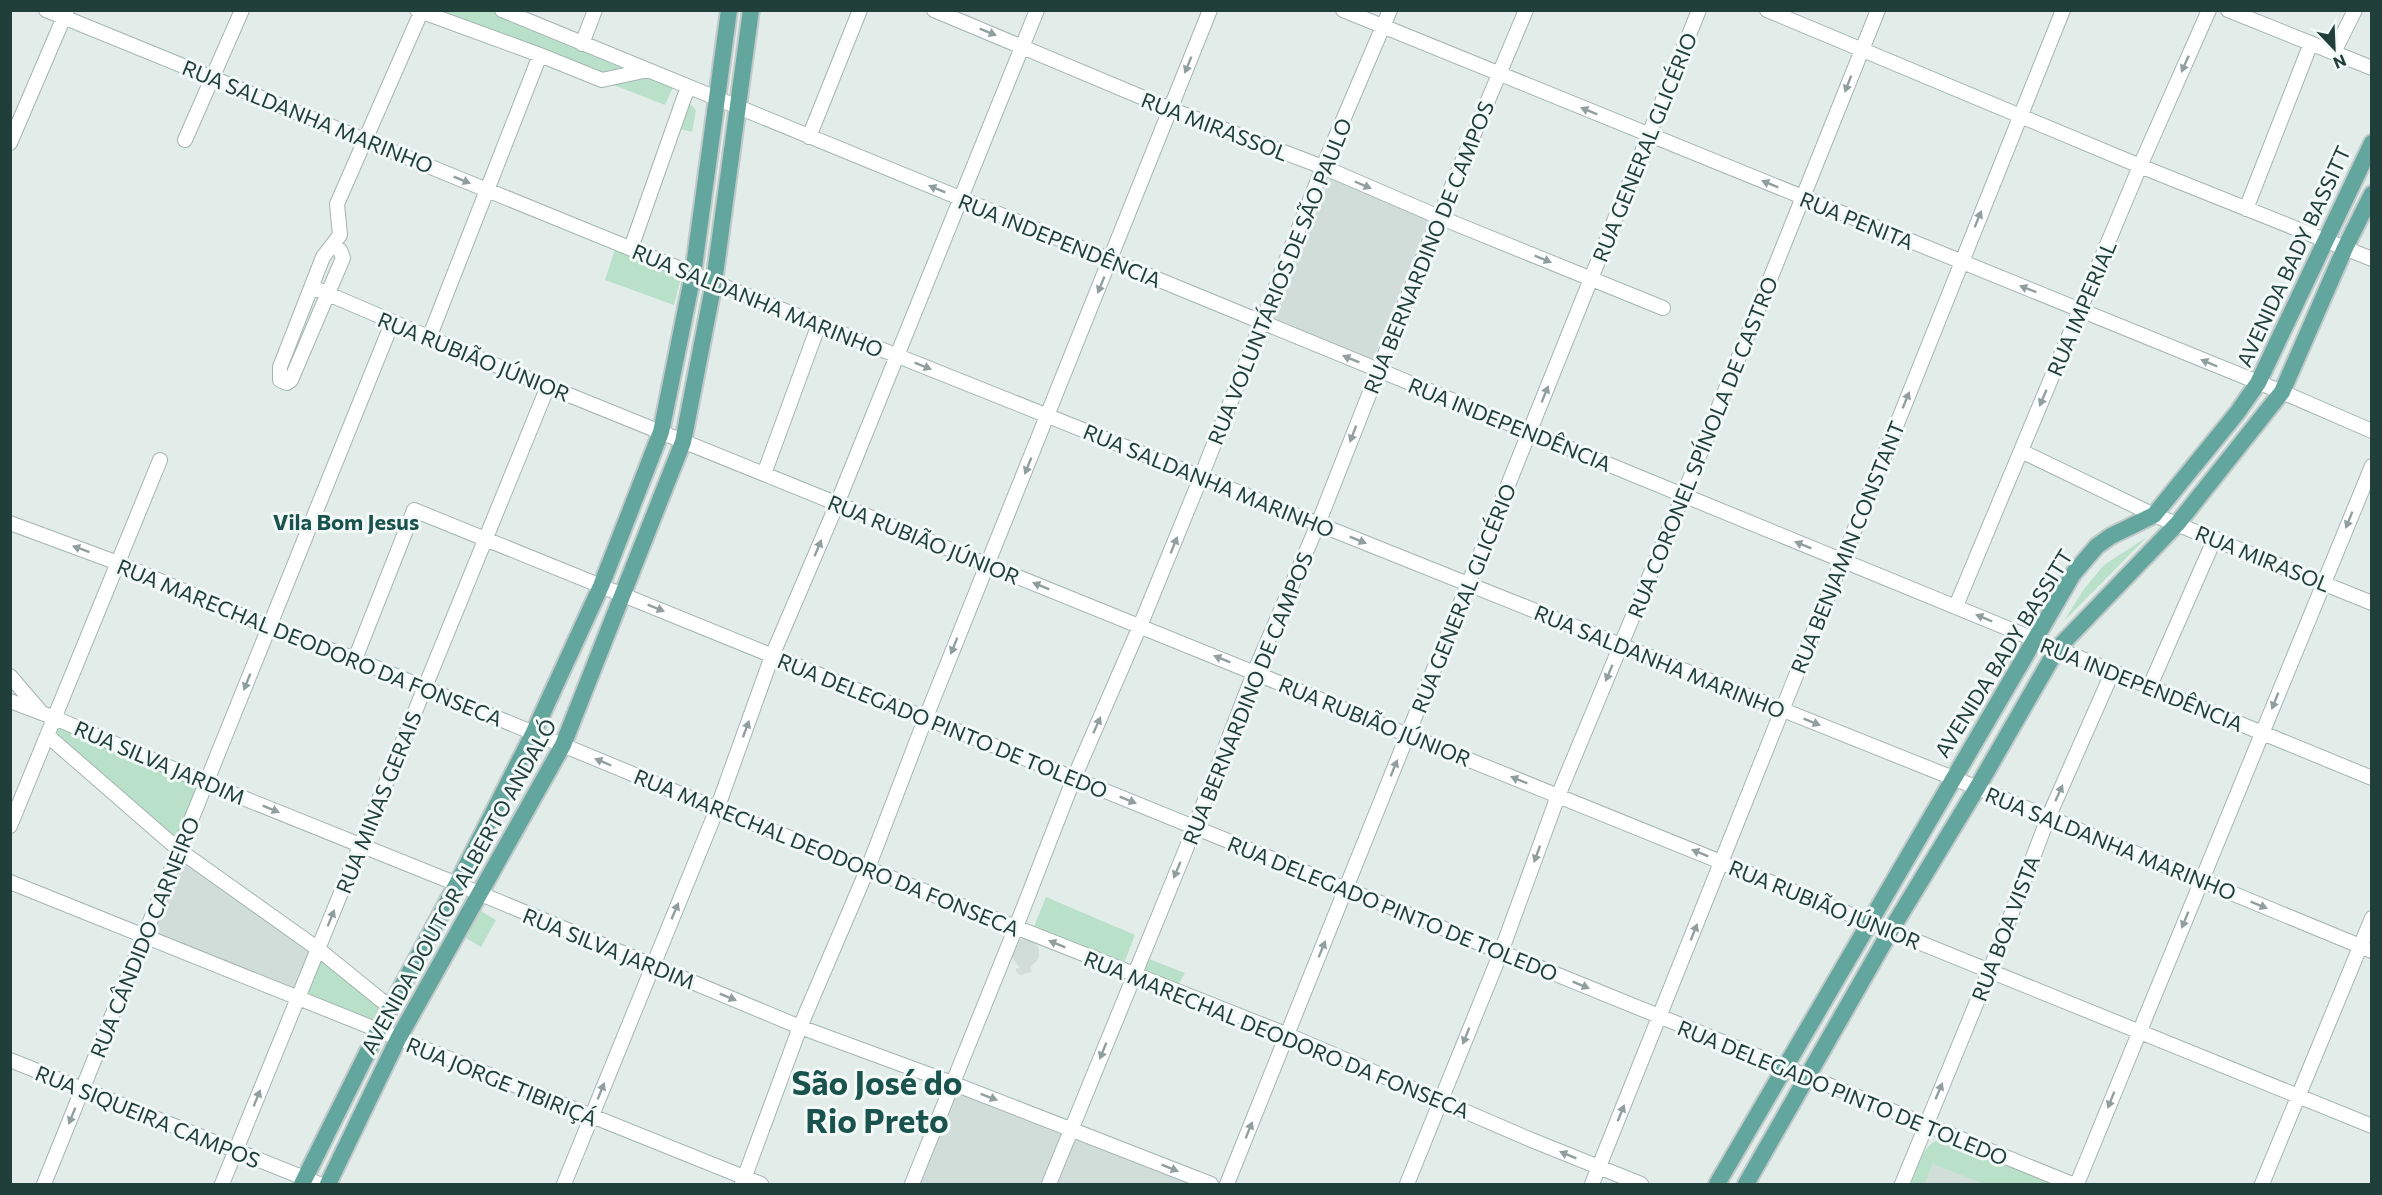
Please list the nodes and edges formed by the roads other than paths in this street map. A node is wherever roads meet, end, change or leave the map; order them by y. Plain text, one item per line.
1 (46, 10) edge
2 (242, 10) edge
3 (502, 10) edge
4 (595, 10) edge
5 (729, 10) edge
6 (751, 10) edge
7 (860, 10) edge
8 (934, 10) edge
9 (1037, 10) edge
10 (1210, 10) edge
11 (1343, 10) edge
12 (1390, 10) edge
13 (1526, 10) edge
14 (1699, 10) edge
15 (1767, 10) edge
16 (1878, 10) edge
17 (2063, 10) edge
18 (2209, 10) edge
19 (2228, 10) edge
20 (2355, 10) edge
21 (420, 11) edge
22 (66, 14) edge
23 (1383, 26) junction
24 (2311, 43) junction
25 (582, 44) junction
26 (1024, 47) junction
27 (1861, 51) junction
28 (2334, 52) junction
29 (540, 55) junction
30 (2372, 68) edge
31 (648, 70) junction
32 (1499, 74) junction
33 (214, 78) junction
34 (690, 88) junction
35 (718, 99) junction
36 (737, 108) junction
37 (1170, 110) junction
38 (2020, 116) junction
39 (1649, 135) junction
40 (809, 137) junction
41 (185, 140) dead end
42 (365, 140) junction
43 (10, 143) edge
44 (2372, 143) edge
45 (2140, 166) junction
46 (1323, 167) junction
47 (487, 190) junction
48 (2372, 194) edge
49 (1803, 198) junction
50 (960, 199) junction
51 (2246, 209) junction
52 (1439, 218) junction
53 (2325, 238) junction
54 (333, 246) junction
55 (631, 248) junction
56 (2345, 248) junction
57 (2372, 259) edge
58 (1111, 261) junction
59 (1960, 262) junction
60 (693, 274) junction
61 (1591, 278) junction
62 (714, 282) junction
63 (312, 287) junction
64 (326, 293) junction
65 (304, 308) junction
66 (1663, 308) dead end
67 (2080, 309) junction
68 (318, 314) junction
69 (1261, 322) junction
70 (392, 323) junction
71 (819, 324) junction
72 (292, 336) junction
73 (429, 338) junction
74 (306, 343) junction
75 (897, 356) junction
76 (1378, 370) junction
77 (2258, 383) junction
78 (548, 387) junction
79 (2283, 392) junction
80 (1048, 416) junction
81 (2372, 431) edge
82 (661, 432) junction
83 (1529, 432) junction
84 (684, 442) junction
85 (2021, 451) junction
86 (160, 460) dead end
87 (2372, 466) edge
88 (764, 474) junction
89 (1201, 477) junction
90 (1683, 496) junction
91 (837, 504) junction
92 (2154, 515) junction
93 (10, 523) edge
94 (1318, 524) junction
95 (2178, 524) junction
96 (2215, 538) junction
97 (486, 539) junction
98 (1842, 561) junction
99 (118, 563) junction
100 (987, 565) junction
101 (2323, 583) junction
102 (1468, 584) junction
103 (602, 586) junction
104 (624, 595) junction
105 (2372, 603) edge
106 (1956, 606) junction
107 (1140, 626) junction
108 (269, 627) junction
109 (2035, 640) junction
110 (1621, 645) junction
111 (2057, 649) junction
112 (772, 656) junction
113 (355, 659) junction
114 (1254, 673) junction
115 (2112, 673) junction
116 (10, 676) edge
117 (2149, 688) junction
118 (424, 689) junction
119 (10, 701) edge
120 (1783, 710) junction
121 (49, 716) junction
122 (926, 717) junction
123 (2262, 733) junction
124 (533, 734) junction
125 (1408, 735) junction
126 (48, 736) junction
127 (563, 746) junction
128 (1074, 778) junction
129 (1953, 778) junction
130 (2372, 778) edge
131 (206, 783) junction
132 (1977, 788) junction
133 (1558, 796) junction
134 (717, 809) junction
135 (2049, 818) junction
136 (10, 826) edge
137 (1194, 827) junction
138 (360, 846) junction
139 (179, 850) junction
140 (1722, 862) junction
141 (868, 868) junction
142 (2201, 881) junction
143 (10, 882) edge
144 (457, 884) junction
145 (1346, 889) junction
146 (480, 895) junction
147 (2372, 918) edge
148 (1870, 922) junction
149 (1016, 927) junction
150 (1891, 930) junction
151 (145, 936) junction
152 (318, 949) junction
153 (2366, 949) edge
154 (1501, 952) junction
155 (652, 966) junction
156 (1990, 970) junction
157 (1134, 974) junction
158 (298, 999) junction
159 (391, 1008) junction
160 (1660, 1017) junction
161 (800, 1027) junction
162 (378, 1031) junction
163 (2140, 1032) junction
164 (1288, 1035) junction
165 (398, 1039) junction
166 (10, 1060) edge
167 (1785, 1067) junction
168 (1808, 1077) junction
169 (952, 1083) junction
170 (83, 1089) junction
171 (2298, 1096) junction
172 (1440, 1101) junction
173 (591, 1116) junction
174 (1925, 1125) junction
175 (2372, 1126) edge
176 (1072, 1129) junction
177 (235, 1152) junction
178 (1599, 1167) junction
179 (744, 1181) edge
180 (309, 1183) edge
181 (44, 1185) edge
182 (222, 1185) edge
183 (328, 1185) edge
184 (564, 1185) edge
185 (761, 1185) edge
186 (912, 1185) edge
187 (1049, 1185) edge
188 (1211, 1185) edge
189 (1227, 1185) edge
190 (1407, 1185) edge
191 (1592, 1185) edge
192 (1641, 1185) edge
193 (1717, 1185) edge
194 (1746, 1185) edge
195 (1902, 1185) edge
196 (2072, 1185) edge
197 (2077, 1185) edge
198 (2262, 1185) edge

1 - 22 street, RUA SALDANHA MARINHO
2 - 33 street
3 - 25 street, RUA INDEPENDÊNCIA
4 - 25 street
5 - 35 main road, AVENIDA DOUTOR ALBERTO ANDALÓ
6 - 36 main road, AVENIDA DOUTOR ALBERTO ANDALÓ
7 - 40 street
8 -> 26 street, RUA MIRASSOL
9 - 26 street
10 -> 37 street
11 - 23 street, RUA PENITA
12 - 23 street, RUA VOLUNTÁRIOS DE SÃO PAULO
13 - 32 street, RUA BERNARDINO DE CAMPOS
14 - 39 street, RUA GENERAL GLICÉRIO
15 - 27 street
16 - 27 street, RUA CORONEL SPÍNOLA DE CASTRO
17 - 38 street, RUA BENJAMIN CONSTANT
18 -> 45 street, RUA IMPERIAL
19 - 24 street
20 - 28 street
21 - 29 street
21 - 42 street
22 - 33 street, RUA SALDANHA MARINHO
22 - 43 street
23 - 32 street, RUA PENITA
23 - 46 street, RUA VOLUNTÁRIOS DE SÃO PAULO
24 - 28 street
24 - 51 street
25 - 31 street, RUA INDEPENDÊNCIA
26 - 37 street, RUA MIRASSOL
26 - 50 street
27 - 38 street
27 -> 49 street, RUA CORONEL SPÍNOLA DE CASTRO
28 - 30 street
29 - 31 street
29 - 47 street
31 - 34 street, RUA INDEPENDÊNCIA
39 -> 32 street, RUA PENITA
32 - 52 street, RUA BERNARDINO DE CAMPOS
33 - 41 street
33 - 42 street, RUA SALDANHA MARINHO
34 - 35 street, RUA INDEPENDÊNCIA
34 - 55 street
35 - 36 street, RUA INDEPENDÊNCIA
35 - 60 main road, AVENIDA DOUTOR ALBERTO ANDALÓ
36 - 40 street, RUA INDEPENDÊNCIA
36 - 62 main road, AVENIDA DOUTOR ALBERTO ANDALÓ
37 - 46 street, RUA MIRASSOL
37 - 58 street
38 - 45 street
59 -> 38 street, RUA BENJAMIN CONSTANT
49 -> 39 street, RUA PENITA
39 - 61 street, RUA GENERAL GLICÉRIO
50 -> 40 street, RUA INDEPENDÊNCIA
42 -> 47 street, RUA SALDANHA MARINHO
42 - 54 street
44 - 53 main road, AVENIDA BADY BASSITT
45 - 51 street
45 - 67 street, RUA IMPERIAL
46 -> 52 street, RUA MIRASSOL
46 - 69 street, RUA VOLUNTÁRIOS DE SÃO PAULO
47 - 55 street, RUA SALDANHA MARINHO
47 - 73 street
48 - 56 main road, AVENIDA BADY BASSITT
49 - 59 street, RUA PENITA
49 - 90 street, RUA CORONEL SPÍNOLA DE CASTRO
50 - 58 street, RUA INDEPENDÊNCIA
50 - 75 street
51 - 53 street
52 -> 61 street, RUA MIRASSOL
52 - 76 street, RUA BERNARDINO DE CAMPOS
53 - 56 street
53 - 77 main road, AVENIDA BADY BASSITT
54 - 63 street
54 - 64 street
55 - 60 street, RUA SALDANHA MARINHO
56 - 57 street
56 - 79 main road, AVENIDA BADY BASSITT
58 - 69 street, RUA INDEPENDÊNCIA
58 -> 80 street
67 -> 59 street, RUA PENITA
98 -> 59 street, RUA BENJAMIN CONSTANT
60 - 62 street, RUA SALDANHA MARINHO
60 - 82 main road, AVENIDA DOUTOR ALBERTO ANDALÓ
61 - 66 street, RUA MIRASSOL
83 -> 61 street, RUA GENERAL GLICÉRIO
62 - 71 street, RUA SALDANHA MARINHO
62 - 84 main road, AVENIDA DOUTOR ALBERTO ANDALÓ
63 - 64 street, RUA RUBIÃO JÚNIOR
63 - 65 street
64 - 68 street
64 - 70 street, RUA RUBIÃO JÚNIOR
65 - 68 street
65 - 72 street
77 -> 67 street, RUA PENITA
67 -> 85 street, RUA IMPERIAL
68 - 74 street
76 -> 69 street, RUA INDEPENDÊNCIA
69 - 89 street, RUA VOLUNTÁRIOS DE SÃO PAULO
70 - 73 street, RUA RUBIÃO JÚNIOR
70 - 108 street, RUA CÂNDIDO CARNEIRO
71 - 75 street, RUA SALDANHA MARINHO
71 - 88 street
72 - 74 street
72 - 74 street
73 - 78 street, RUA RUBIÃO JÚNIOR
75 -> 80 street, RUA SALDANHA MARINHO
75 - 91 street
76 - 83 street, RUA INDEPENDÊNCIA
76 -> 94 street, RUA BERNARDINO DE CAMPOS
77 - 79 street, RUA PENITA
77 - 92 main road, AVENIDA BADY BASSITT
78 - 82 street, RUA RUBIÃO JÚNIOR
78 - 97 street, RUA MINAS GERAIS
79 - 81 street, RUA PENITA
79 - 95 main road, AVENIDA BADY BASSITT
80 - 89 street, RUA SALDANHA MARINHO
80 -> 100 street
82 - 84 street, RUA RUBIÃO JÚNIOR
82 - 103 main road, AVENIDA DOUTOR ALBERTO ANDALÓ
83 - 90 street, RUA INDEPENDÊNCIA
83 - 102 street, RUA GENERAL GLICÉRIO
84 - 88 street, RUA RUBIÃO JÚNIOR
84 - 104 main road, AVENIDA DOUTOR ALBERTO ANDALÓ
85 - 92 street, RUA MIRASOL
85 - 106 street, RUA IMPERIAL
86 - 99 street
87 -> 101 street
88 - 91 street, RUA RUBIÃO JÚNIOR
89 - 94 street, RUA SALDANHA MARINHO
107 -> 89 street, RUA VOLUNTÁRIOS DE SÃO PAULO
98 -> 90 street, RUA INDEPENDÊNCIA
90 - 110 street, RUA CORONEL SPÍNOLA DE CASTRO
91 - 100 street, RUA RUBIÃO JÚNIOR
112 -> 91 street
92 - 95 street, RUA MIRASOL
92 - 109 main road, AVENIDA BADY BASSITT
99 -> 93 street, RUA MARECHAL DEODORO DA FONSECA
94 -> 102 street, RUA SALDANHA MARINHO
94 - 114 street, RUA BERNARDINO DE CAMPOS
95 - 96 street, RUA MIRASOL
95 - 111 main road, AVENIDA BADY BASSITT
96 - 101 street, RUA MIRASOL
96 - 117 street
97 - 103 street, RUA DELEGADO PINTO DE TOLEDO
97 - 113 street, RUA DELEGADO PINTO DE TOLEDO
97 - 118 street, RUA MINAS GERAIS
98 - 106 street, RUA INDEPENDÊNCIA
98 - 120 street, RUA BENJAMIN CONSTANT
99 - 108 street, RUA MARECHAL DEODORO DA FONSECA
99 - 121 street
107 -> 100 street, RUA RUBIÃO JÚNIOR
100 -> 122 street
101 - 105 street, RUA MIRASOL
101 -> 123 street
102 - 110 street, RUA SALDANHA MARINHO
102 - 125 street, RUA GENERAL GLICÉRIO
103 - 104 street, RUA DELEGADO PINTO DE TOLEDO
103 - 124 main road, AVENIDA DOUTOR ALBERTO ANDALÓ
104 -> 112 street, RUA DELEGADO PINTO DE TOLEDO
104 - 127 main road, AVENIDA DOUTOR ALBERTO ANDALÓ
109 -> 106 street, RUA INDEPENDÊNCIA
114 -> 107 street, RUA RUBIÃO JÚNIOR
128 -> 107 street, RUA VOLUNTÁRIOS DE SÃO PAULO
108 - 113 street, RUA MARECHAL DEODORO DA FONSECA
108 -> 131 street, RUA CÂNDIDO CARNEIRO
109 - 111 street, RUA INDEPENDÊNCIA
109 - 129 main road, AVENIDA BADY BASSITT
110 - 120 street, RUA SALDANHA MARINHO
110 -> 133 street, RUA CORONEL SPÍNOLA DE CASTRO
111 - 115 street, RUA INDEPENDÊNCIA
111 - 132 main road, AVENIDA BADY BASSITT
112 - 122 street, RUA DELEGADO PINTO DE TOLEDO
134 -> 112 street
113 - 118 street, RUA MARECHAL DEODORO DA FONSECA
114 - 125 street, RUA RUBIÃO JÚNIOR
114 - 137 street, RUA BERNARDINO DE CAMPOS
115 - 117 street, RUA INDEPENDÊNCIA
135 -> 115 street, RUA BOA VISTA
116 - 121 street
117 - 123 street, RUA INDEPENDÊNCIA
118 - 124 street, RUA MARECHAL DEODORO DA FONSECA
118 - 138 street, RUA MINAS GERAIS
119 - 121 street, RUA SILVA JARDIM
120 -> 129 street, RUA SALDANHA MARINHO
120 - 140 street, RUA BENJAMIN CONSTANT
121 - 126 street
121 - 131 street, RUA SILVA JARDIM
122 - 128 street, RUA DELEGADO PINTO DE TOLEDO
122 - 141 street
123 - 130 street, RUA INDEPENDÊNCIA
123 - 142 street
124 - 127 street, RUA MARECHAL DEODORO DA FONSECA
124 - 144 main road, AVENIDA DOUTOR ALBERTO ANDALÓ
133 -> 125 street, RUA RUBIÃO JÚNIOR
145 -> 125 street, RUA GENERAL GLICÉRIO
126 - 136 street
126 - 139 street
134 -> 127 street, RUA MARECHAL DEODORO DA FONSECA
127 - 146 main road, AVENIDA DOUTOR ALBERTO ANDALÓ
128 -> 137 street, RUA DELEGADO PINTO DE TOLEDO
128 - 149 street, RUA VOLUNTÁRIOS DE SÃO PAULO
129 - 132 street, RUA SALDANHA MARINHO
129 - 148 main road, AVENIDA BADY BASSITT
131 -> 138 street, RUA SILVA JARDIM
131 - 139 street, RUA CÂNDIDO CARNEIRO
132 - 135 street, RUA SALDANHA MARINHO
132 - 150 main road, AVENIDA BADY BASSITT
140 -> 133 street, RUA RUBIÃO JÚNIOR
133 -> 154 street, RUA CORONEL SPÍNOLA DE CASTRO
134 - 141 street, RUA MARECHAL DEODORO DA FONSECA
155 -> 134 street
135 - 142 street, RUA SALDANHA MARINHO
135 - 156 street, RUA BOA VISTA
137 - 145 street, RUA DELEGADO PINTO DE TOLEDO
137 -> 157 street, RUA BERNARDINO DE CAMPOS
138 - 144 street, RUA SILVA JARDIM
152 -> 138 street, RUA MINAS GERAIS
139 - 151 street, RUA CÂNDIDO CARNEIRO
139 - 152 street
140 - 148 street, RUA RUBIÃO JÚNIOR
160 -> 140 street, RUA BENJAMIN CONSTANT
141 - 149 street, RUA MARECHAL DEODORO DA FONSECA
141 - 161 street
142 -> 153 street, RUA SALDANHA MARINHO
142 -> 163 street
143 - 151 street, RUA JORGE TIBIRIÇÁ
144 - 146 street, RUA SILVA JARDIM
144 - 159 main road, AVENIDA DOUTOR ALBERTO ANDALÓ
145 - 154 street, RUA DELEGADO PINTO DE TOLEDO
164 -> 145 street, RUA GENERAL GLICÉRIO
146 - 155 street, RUA SILVA JARDIM
146 - 165 main road, AVENIDA DOUTOR ALBERTO ANDALÓ
147 - 153 street
148 - 150 street, RUA RUBIÃO JÚNIOR
148 - 167 main road, AVENIDA BADY BASSITT
157 -> 149 street, RUA MARECHAL DEODORO DA FONSECA
149 - 169 street, RUA VOLUNTÁRIOS DE SÃO PAULO
150 - 156 street, RUA RUBIÃO JÚNIOR
150 - 168 main road, AVENIDA BADY BASSITT
151 - 158 street, RUA JORGE TIBIRIÇÁ
151 - 170 street, RUA CÂNDIDO CARNEIRO
152 - 158 street, RUA MINAS GERAIS
152 - 159 street
153 - 171 street
154 -> 160 street, RUA DELEGADO PINTO DE TOLEDO
154 -> 172 street, RUA CORONEL SPÍNOLA DE CASTRO
155 -> 161 street, RUA SILVA JARDIM
173 -> 155 street
156 - 163 street, RUA RUBIÃO JÚNIOR
174 -> 156 street, RUA BOA VISTA
157 - 164 street, RUA MARECHAL DEODORO DA FONSECA
157 -> 176 street, RUA BERNARDINO DE CAMPOS
158 - 162 street, RUA JORGE TIBIRIÇÁ
177 -> 158 street, RUA MINAS GERAIS
159 - 162 main road, AVENIDA DOUTOR ALBERTO ANDALÓ
160 - 167 street, RUA DELEGADO PINTO DE TOLEDO
178 -> 160 street, RUA BENJAMIN CONSTANT
161 - 169 street, RUA SILVA JARDIM
161 - 179 street
162 - 165 street, RUA JORGE TIBIRIÇÁ
162 - 180 main road, AVENIDA DOUTOR ALBERTO ANDALÓ
163 - 171 street, RUA RUBIÃO JÚNIOR
163 -> 197 street
164 - 172 street, RUA MARECHAL DEODORO DA FONSECA
189 -> 164 street, RUA GENERAL GLICÉRIO
165 - 173 street, RUA JORGE TIBIRIÇÁ
165 - 183 main road, AVENIDA DOUTOR ALBERTO ANDALÓ
166 - 170 street, RUA SIQUEIRA CAMPOS
167 - 168 street, RUA DELEGADO PINTO DE TOLEDO
167 - 193 main road, AVENIDA BADY BASSITT
168 - 174 street, RUA DELEGADO PINTO DE TOLEDO
168 - 194 main road, AVENIDA BADY BASSITT
169 -> 176 street, RUA SILVA JARDIM
169 - 186 street, RUA VOLUNTÁRIOS DE SÃO PAULO
170 - 177 street, RUA SIQUEIRA CAMPOS
170 -> 181 street, RUA CÂNDIDO CARNEIRO
171 - 175 street, RUA RUBIÃO JÚNIOR
171 - 198 street
178 -> 172 street, RUA MARECHAL DEODORO DA FONSECA
172 - 190 street, RUA CORONEL SPÍNOLA DE CASTRO
173 - 179 street, RUA JORGE TIBIRIÇÁ
173 - 184 street
174 - 195 street, RUA BOA VISTA
174 - 196 street, RUA DELEGADO PINTO DE TOLEDO
176 - 187 street, RUA BERNARDINO DE CAMPOS
176 -> 188 street, RUA SILVA JARDIM
177 - 180 street, RUA SIQUEIRA CAMPOS
177 - 182 street, RUA MINAS GERAIS
178 - 191 street, RUA BENJAMIN CONSTANT
178 - 192 street, RUA MARECHAL DEODORO DA FONSECA
179 - 185 street, RUA JORGE TIBIRIÇÁ

